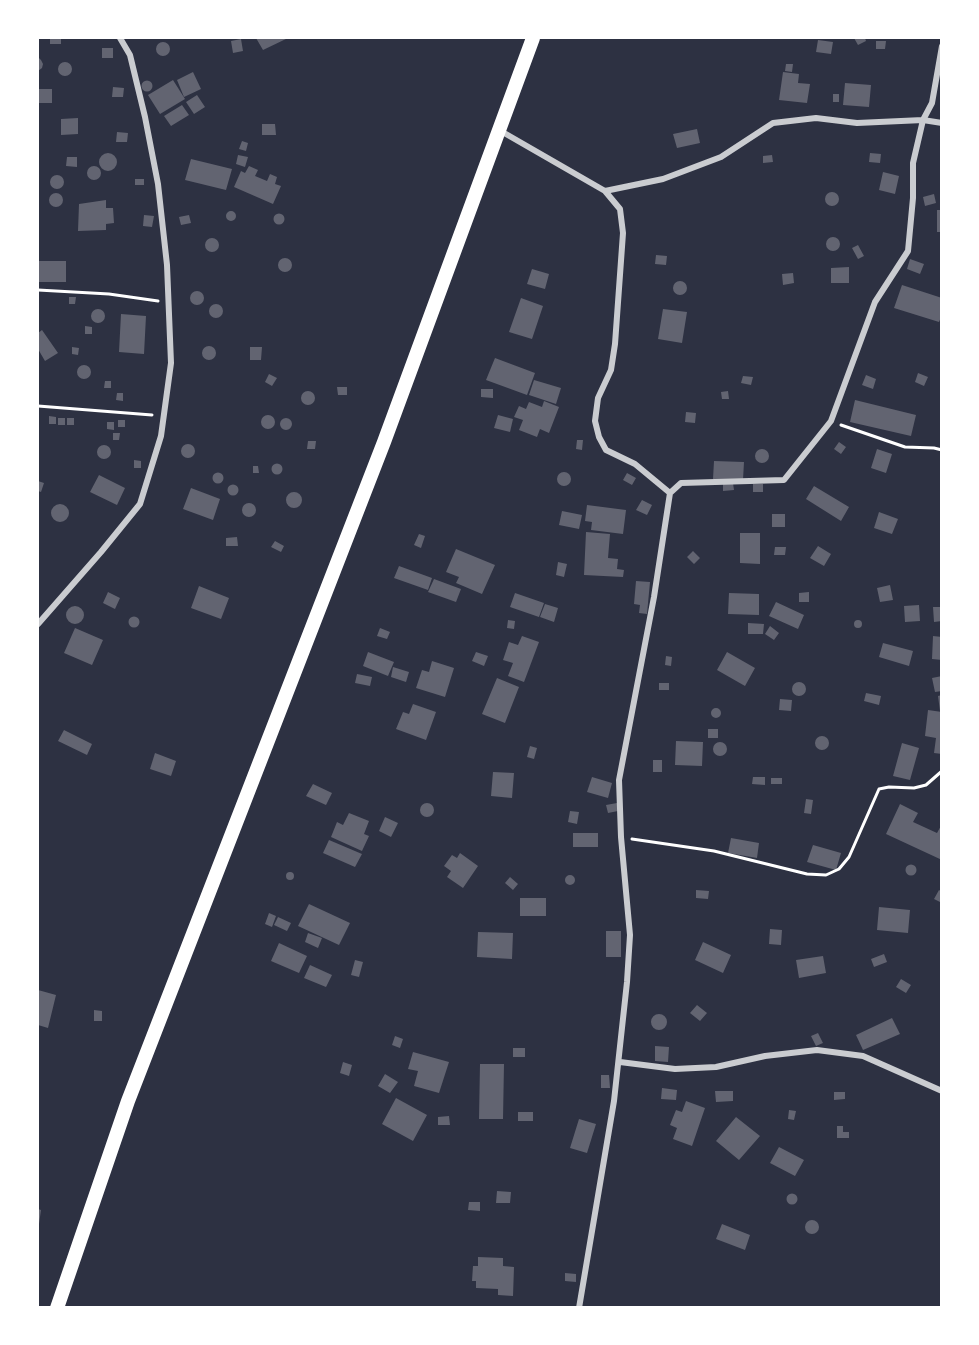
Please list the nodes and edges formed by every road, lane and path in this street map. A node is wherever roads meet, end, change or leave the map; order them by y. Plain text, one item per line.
1 (120, 38) edge
2 (533, 38) edge
3 (942, 46) edge
4 (923, 120) junction
5 (942, 123) edge
6 (499, 130) junction
7 (605, 191) junction
8 (38, 290) edge
9 (169, 303) junction
10 (38, 406) edge
11 (162, 416) junction
12 (831, 421) junction
13 (942, 450) edge
14 (670, 493) junction
15 (38, 624) edge
16 (942, 771) edge
17 (621, 837) junction
18 (620, 1062) junction
19 (942, 1091) edge
20 (57, 1308) edge
21 (579, 1308) edge

1 - 9 street
2 - 6 highway
3 - 4 street
4 - 5 street
4 - 7 street
4 - 12 street
6 - 7 street
6 - 20 highway
7 - 14 street
8 - 9 path
9 - 11 street
10 - 11 path
11 - 15 street
12 - 13 path
12 - 14 street
14 - 17 street
16 - 17 path
17 - 18 street
18 - 19 street
18 - 21 street

